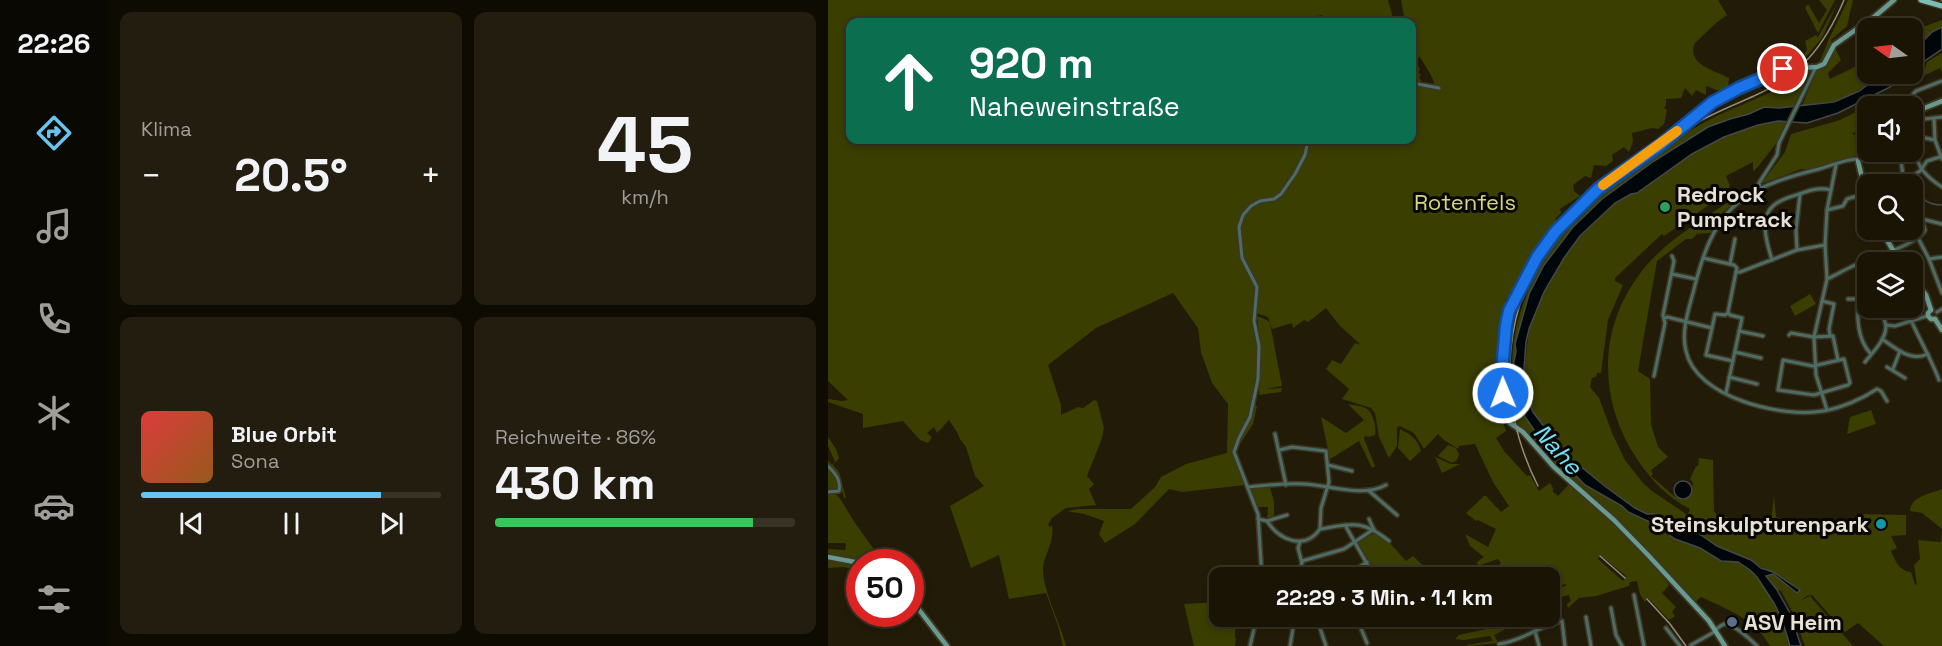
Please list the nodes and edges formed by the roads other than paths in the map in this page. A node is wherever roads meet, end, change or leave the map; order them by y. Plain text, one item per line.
1 (1894, 0) edge
2 (1921, 0) edge
3 (1942, 6) edge
4 (1816, 67) junction
5 (1942, 81) edge
6 (1416, 83) edge
7 (1439, 88) dead end
8 (1912, 96) edge
9 (1942, 101) edge
10 (1923, 109) edge
11 (1942, 117) edge
12 (1923, 119) edge
13 (1934, 119) junction
14 (1923, 138) edge
15 (1935, 140) junction
16 (1308, 144) edge
17 (1941, 158) edge
18 (1857, 159) edge
19 (1918, 162) edge
20 (1836, 165) junction
21 (1920, 172) junction
22 (1917, 174) edge
23 (1942, 187) edge
24 (1760, 189) junction
25 (1831, 189) junction
26 (1800, 194) junction
27 (1857, 196) edge
28 (1827, 210) junction
29 (1923, 219) edge
30 (1942, 224) edge
31 (1736, 239) dead end
32 (1886, 240) edge
33 (1913, 240) edge
34 (1918, 240) edge
35 (1825, 245) junction
36 (1797, 250) junction
37 (1892, 251) joint
38 (1672, 256) dead end
39 (1942, 256) edge
40 (1703, 258) junction
41 (1929, 259) junction
42 (1772, 260) junction
43 (1730, 264) junction
44 (1857, 266) edge
45 (1736, 272) junction
46 (1671, 274) junction
47 (1696, 279) junction
48 (1827, 279) junction
49 (1923, 291) edge
50 (1942, 293) edge
51 (1848, 299) dead end
52 (1857, 299) edge
53 (1822, 301) junction
54 (1937, 310) edge
55 (1728, 313) junction
56 (1928, 316) junction
57 (1859, 318) edge
58 (1884, 318) edge
59 (1910, 318) edge
60 (1935, 319) junction
61 (1664, 320) junction
62 (1686, 322) junction
63 (1911, 322) junction
64 (1886, 325) junction
65 (1712, 328) junction
66 (1942, 330) edge
67 (1739, 331) junction
68 (1789, 335) dead end
69 (1830, 335) junction
70 (1763, 336) dead end
71 (1814, 338) junction
72 (1882, 339) junction
73 (1900, 351) junction
74 (1735, 352) junction
75 (1871, 354) junction
76 (1928, 354) junction
77 (1761, 358) dead end
78 (1838, 360) junction
79 (1733, 361) junction
80 (1865, 362) dead end
81 (1815, 366) junction
82 (1887, 367) dead end
83 (1892, 370) junction
84 (1654, 376) dead end
85 (1729, 378) junction
86 (1905, 378) dead end
87 (1939, 380) dead end
88 (1757, 384) dead end
89 (1726, 393) junction
90 (1821, 393) junction
91 (1887, 401) dead end
92 (1827, 410) junction
93 (1275, 434) dead end
94 (1279, 450) junction
95 (1328, 465) junction
96 (828, 466) edge
97 (1352, 471) dead end
98 (1286, 485) junction
99 (1386, 485) dead end
100 (1248, 487) junction
101 (1328, 488) junction
102 (1368, 490) junction
103 (828, 492) edge
104 (1287, 515) dead end
105 (1397, 515) dead end
106 (1258, 519) junction
107 (1369, 519) dead end
108 (1267, 522) junction
109 (1345, 525) junction
110 (1320, 529) junction
111 (1374, 529) junction
112 (1389, 541) dead end
113 (1300, 542) junction
114 (1355, 542) junction
115 (828, 557) edge
116 (846, 560) edge
117 (1367, 562) junction
118 (1301, 563) junction
119 (1261, 567) edge
120 (1300, 567) edge
121 (1305, 567) edge
122 (1360, 567) edge
123 (1370, 567) edge
124 (1634, 595) dead end
125 (1611, 608) dead end
126 (924, 616) edge
127 (1586, 617) dead end
128 (1254, 627) edge
129 (1293, 627) edge
130 (1320, 627) edge
131 (1360, 627) edge
132 (1666, 628) dead end
133 (1716, 630) junction
134 (1536, 631) junction
135 (1367, 643) dead end
136 (1498, 644) dead end
137 (1514, 644) edge
138 (1692, 645) edge
139 (947, 646) edge
140 (1250, 646) edge
141 (1290, 646) edge
142 (1326, 646) edge
143 (1539, 646) edge
144 (1565, 646) edge
145 (1591, 646) edge
146 (1622, 646) edge
147 (1644, 646) edge
148 (1680, 646) edge
149 (1725, 646) edge
150 (1757, 646) edge

1 - 4 main road
2 - 3 main road
4 - 24 street
4 - 133 main road
5 - 8 street
6 - 7 street
9 - 10 main road
11 - 13 street
12 - 13 street
13 - 15 street
14 - 15 street
15 - 17 street
16 - 100 street
17 - 21 street
18 - 20 street
19 - 21 street
20 - 24 street
20 - 25 street
21 - 22 street
21 - 23 street
24 - 40 street
25 - 26 street
25 - 28 street
26 - 36 street
26 - 42 street
27 - 28 street
28 - 35 street
29 - 30 street
31 - 43 street
32 - 37 main road
33 - 37 street
34 - 41 street
35 - 36 street
35 - 48 street
36 - 42 street
38 - 46 street
39 - 41 street
40 - 43 street
40 - 47 street
41 - 50 street
42 - 45 street
43 - 45 street
44 - 48 street
45 - 55 street
46 - 47 street
46 - 61 street
47 - 62 street
48 - 53 street
49 - 54 main road
51 - 52 street
53 - 69 street
53 - 71 street
54 - 56 main road
54 - 60 main road
55 - 65 street
55 - 67 street
56 - 60 main road
56 - 63 street
57 - 75 street
58 - 64 street
59 - 63 street
60 - 66 main road
61 - 62 street
61 - 84 street
62 - 65 street
62 - 89 street
63 - 64 street
63 - 76 street
64 - 72 street
65 - 79 street
67 - 70 street
67 - 74 street
68 - 71 street
69 - 71 street
69 - 78 street
71 - 81 street
72 - 73 street
72 - 75 street
73 - 76 street
73 - 83 street
74 - 77 street
74 - 79 street
75 - 80 street
76 - 87 street
78 - 81 street
78 - 90 street
79 - 85 street
81 - 90 street
81 - 90 street
82 - 83 street
83 - 86 street
85 - 88 street
85 - 89 street
89 - 92 street
90 - 92 street
91 - 92 street
93 - 94 street
94 - 95 street
94 - 98 street
95 - 97 street
95 - 101 street
96 - 103 street
98 - 100 street
98 - 101 street
99 - 102 street
100 - 106 street
101 - 102 street
101 - 110 street
102 - 105 street
104 - 108 street
106 - 108 street
106 - 119 street
107 - 111 street
108 - 113 street
109 - 110 street
109 - 111 street
109 - 114 street
110 - 113 street
111 - 112 street
111 - 114 street
113 - 118 street
114 - 117 street
114 - 118 street
115 - 116 main road
117 - 122 street
117 - 123 street
118 - 120 street
118 - 121 street
124 - 147 street
125 - 146 street
126 - 139 main road
127 - 145 street
128 - 140 street
129 - 141 street
130 - 142 street
131 - 135 street
132 - 148 street
133 - 138 street
133 - 149 main road
133 - 150 street
134 - 137 street
134 - 143 street
134 - 144 street
136 - 137 street

